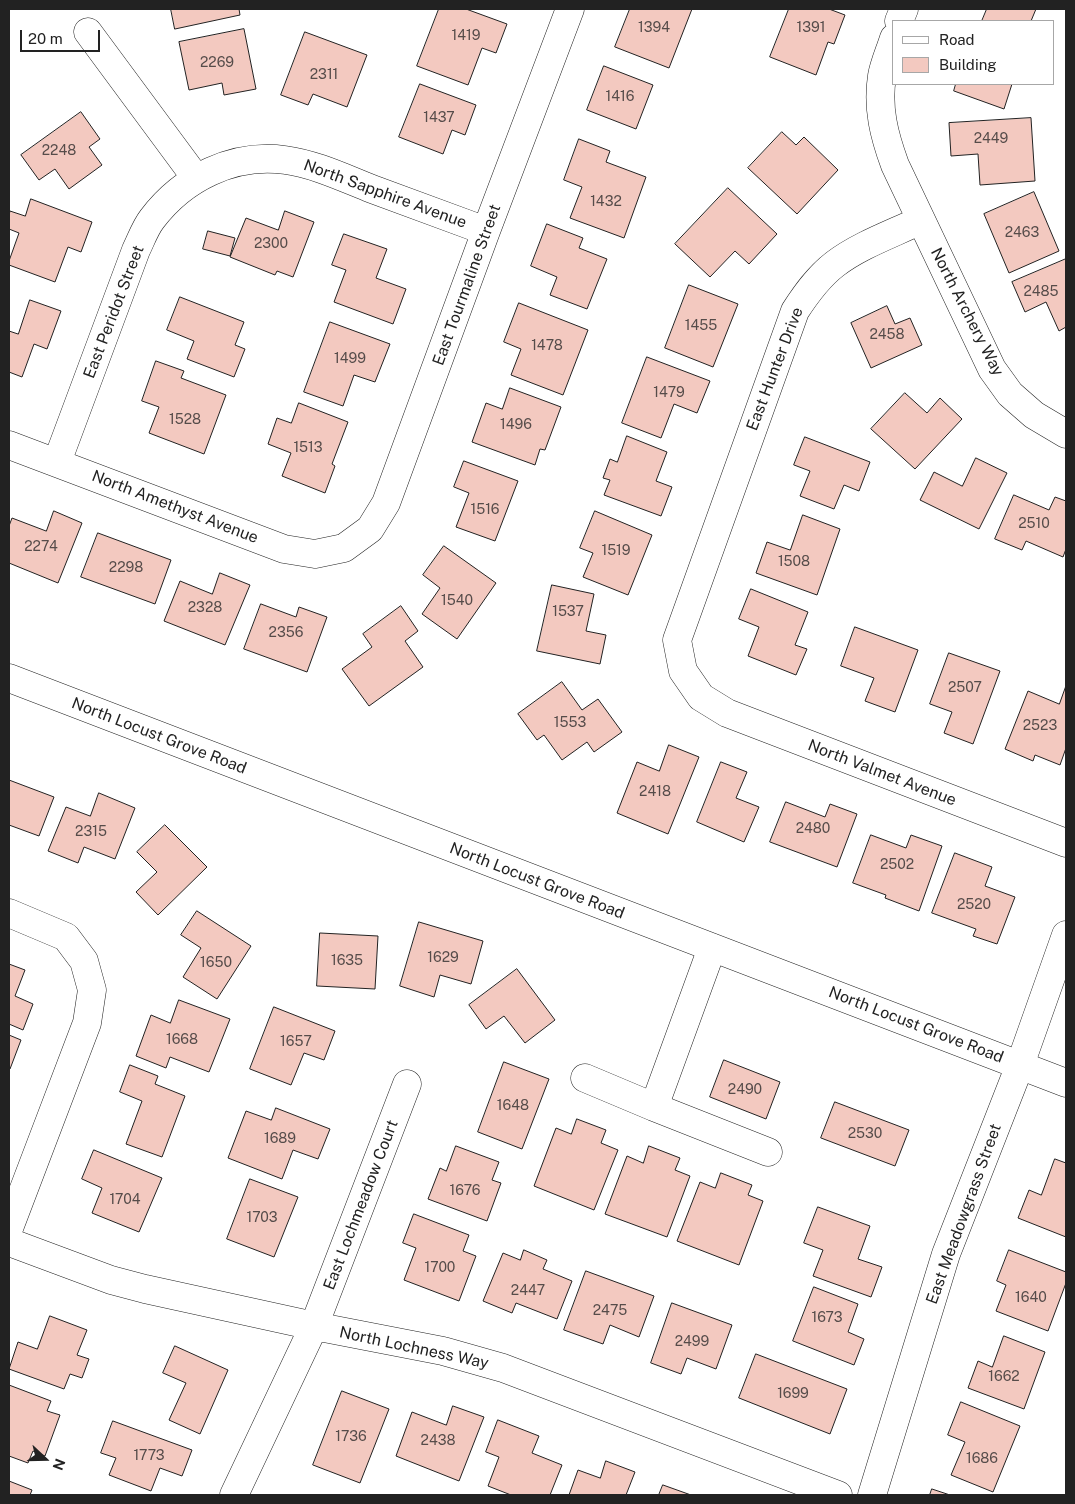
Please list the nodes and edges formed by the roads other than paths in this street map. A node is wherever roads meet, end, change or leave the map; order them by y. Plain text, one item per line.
1 (570, 9) edge
2 (88, 32) dead end
3 (892, 44) edge
4 (196, 178) junction
5 (921, 220) junction
6 (486, 231) junction
7 (1066, 434) edge
8 (9, 444) edge
9 (57, 462) junction
10 (344, 548) joint
11 (9, 678) edge
12 (701, 697) joint
13 (1066, 843) edge
14 (9, 913) edge
15 (1066, 935) edge
16 (712, 948) junction
17 (1020, 1065) junction
18 (585, 1078) dead end
19 (1066, 1083) edge
20 (407, 1084) dead end
21 (654, 1107) junction
22 (768, 1152) dead end
23 (9, 1228) edge
24 (9, 1242) edge
25 (314, 1326) junction
26 (234, 1495) edge
27 (838, 1495) edge
28 (872, 1495) edge

1 - 6 street, East Tourmaline Street
2 - 4 street
3 - 5 street
4 - 6 street, North Sapphire Avenue
4 - 9 street, East Peridot Street
5 - 7 street, North Archery Way
5 - 12 street, East Hunter Drive
6 - 10 street, East Tourmaline Street
8 - 9 street, North Amethyst Avenue
9 - 10 street, North Amethyst Avenue
11 - 16 street, North Locust Grove Road
12 - 13 street, North Valmet Avenue
14 - 23 street
15 - 17 street, East Meadowgrass Street
16 - 17 street, North Locust Grove Road
16 - 21 street
17 - 19 street, North Locust Grove Road
17 - 28 street, East Meadowgrass Street
18 - 21 street
20 - 25 street, East Lochmeadow Court
21 - 22 street
24 - 25 street, North Lochness Way
25 - 26 street, East Lochmeadow Court
25 - 27 street, North Lochness Way

